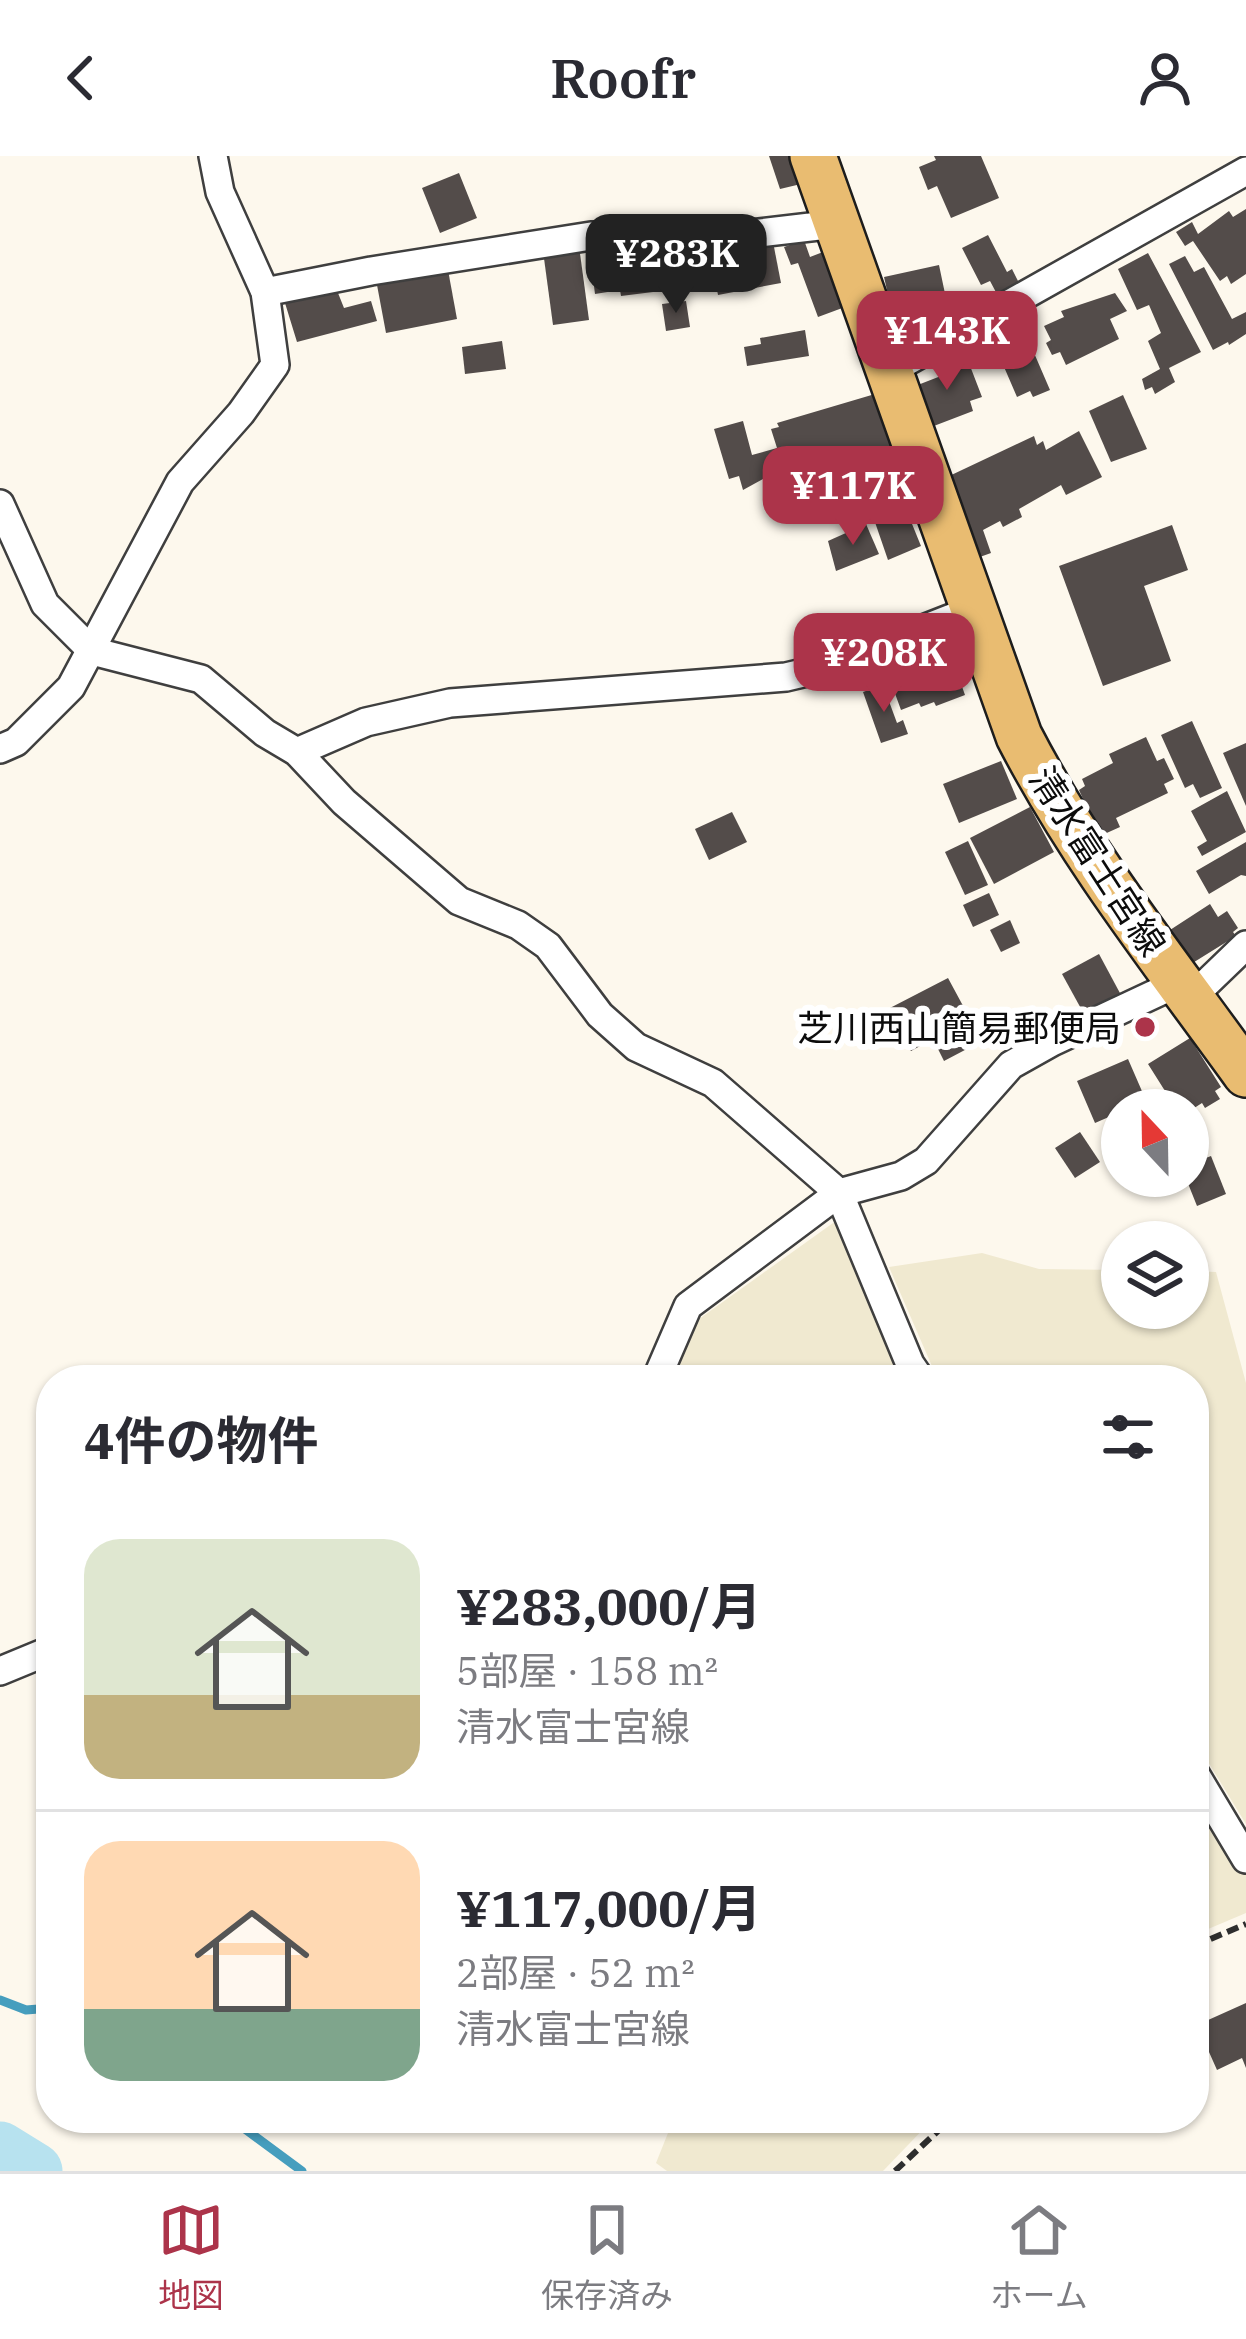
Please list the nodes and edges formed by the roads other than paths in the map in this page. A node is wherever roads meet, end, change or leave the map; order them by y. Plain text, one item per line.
1 (213, 156) edge
2 (813, 156) edge
3 (1246, 171) edge
4 (836, 224) junction
5 (265, 292) junction
6 (888, 371) junction
7 (0, 504) edge
8 (972, 610) junction
9 (92, 651) junction
10 (0, 748) edge
11 (297, 752) junction
12 (1246, 945) edge
13 (1185, 991) junction
14 (1246, 1074) edge
15 (839, 1193) junction
16 (662, 1365) edge
17 (911, 1365) edge
18 (36, 1656) edge
19 (0, 1671) edge
20 (1209, 1797) edge
21 (1246, 1858) edge

1 - 5 street
2 - 4 main road, 清水富士宮線
3 - 6 street
4 - 5 street
4 - 6 main road, 清水富士宮線
5 - 9 street
6 - 8 main road, 清水富士宮線
7 - 9 street
8 - 11 street
8 - 13 main road, 清水富士宮線
9 - 10 street
9 - 11 street
11 - 15 street
12 - 13 street
13 - 14 main road, 清水富士宮線
13 - 15 street
15 - 16 street
15 - 17 street
18 - 19 street
20 - 21 street

